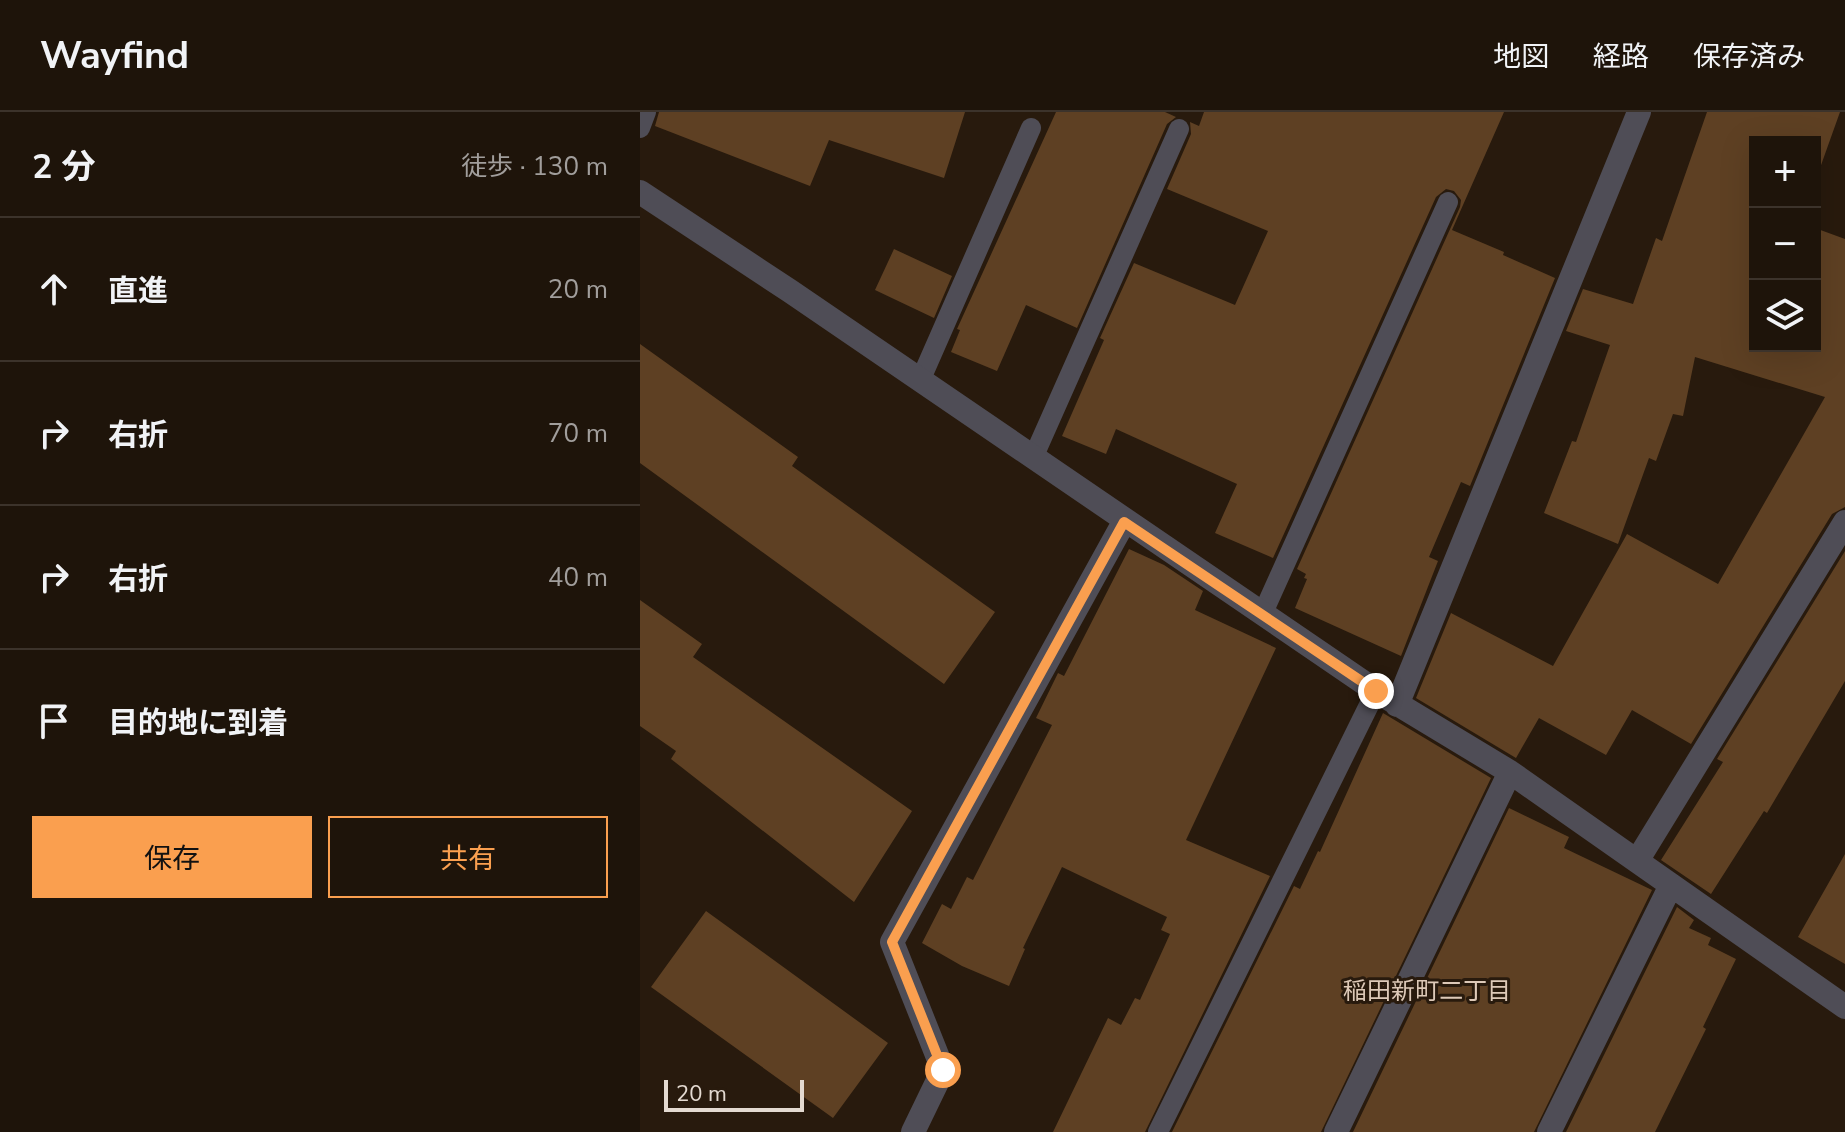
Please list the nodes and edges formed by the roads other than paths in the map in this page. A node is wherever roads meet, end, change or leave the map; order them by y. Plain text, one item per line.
1 (646, 112) edge
2 (1639, 112) edge
3 (640, 128) edge
4 (1031, 128) dead end
5 (1179, 129) dead end
6 (640, 192) edge
7 (1448, 202) dead end
8 (920, 381) junction
9 (1033, 458) junction
10 (1124, 522) junction
11 (1845, 522) edge
12 (1262, 615) junction
13 (1376, 691) junction
14 (1397, 705) junction
15 (1510, 772) junction
16 (1637, 861) junction
17 (1671, 885) junction
18 (1839, 1000) edge
19 (913, 1132) edge
20 (1158, 1132) edge
21 (1336, 1132) edge
22 (1549, 1132) edge

1 - 3 lane
2 - 14 street
4 - 8 lane
5 - 9 lane
6 - 8 street
7 - 12 lane
8 - 9 street
9 - 10 street
10 - 12 street
10 - 19 street
11 - 16 street
12 - 13 street
13 - 14 street
13 - 20 lane
14 - 15 street
15 - 16 street
15 - 21 street
16 - 17 street
17 - 18 street
17 - 22 street

